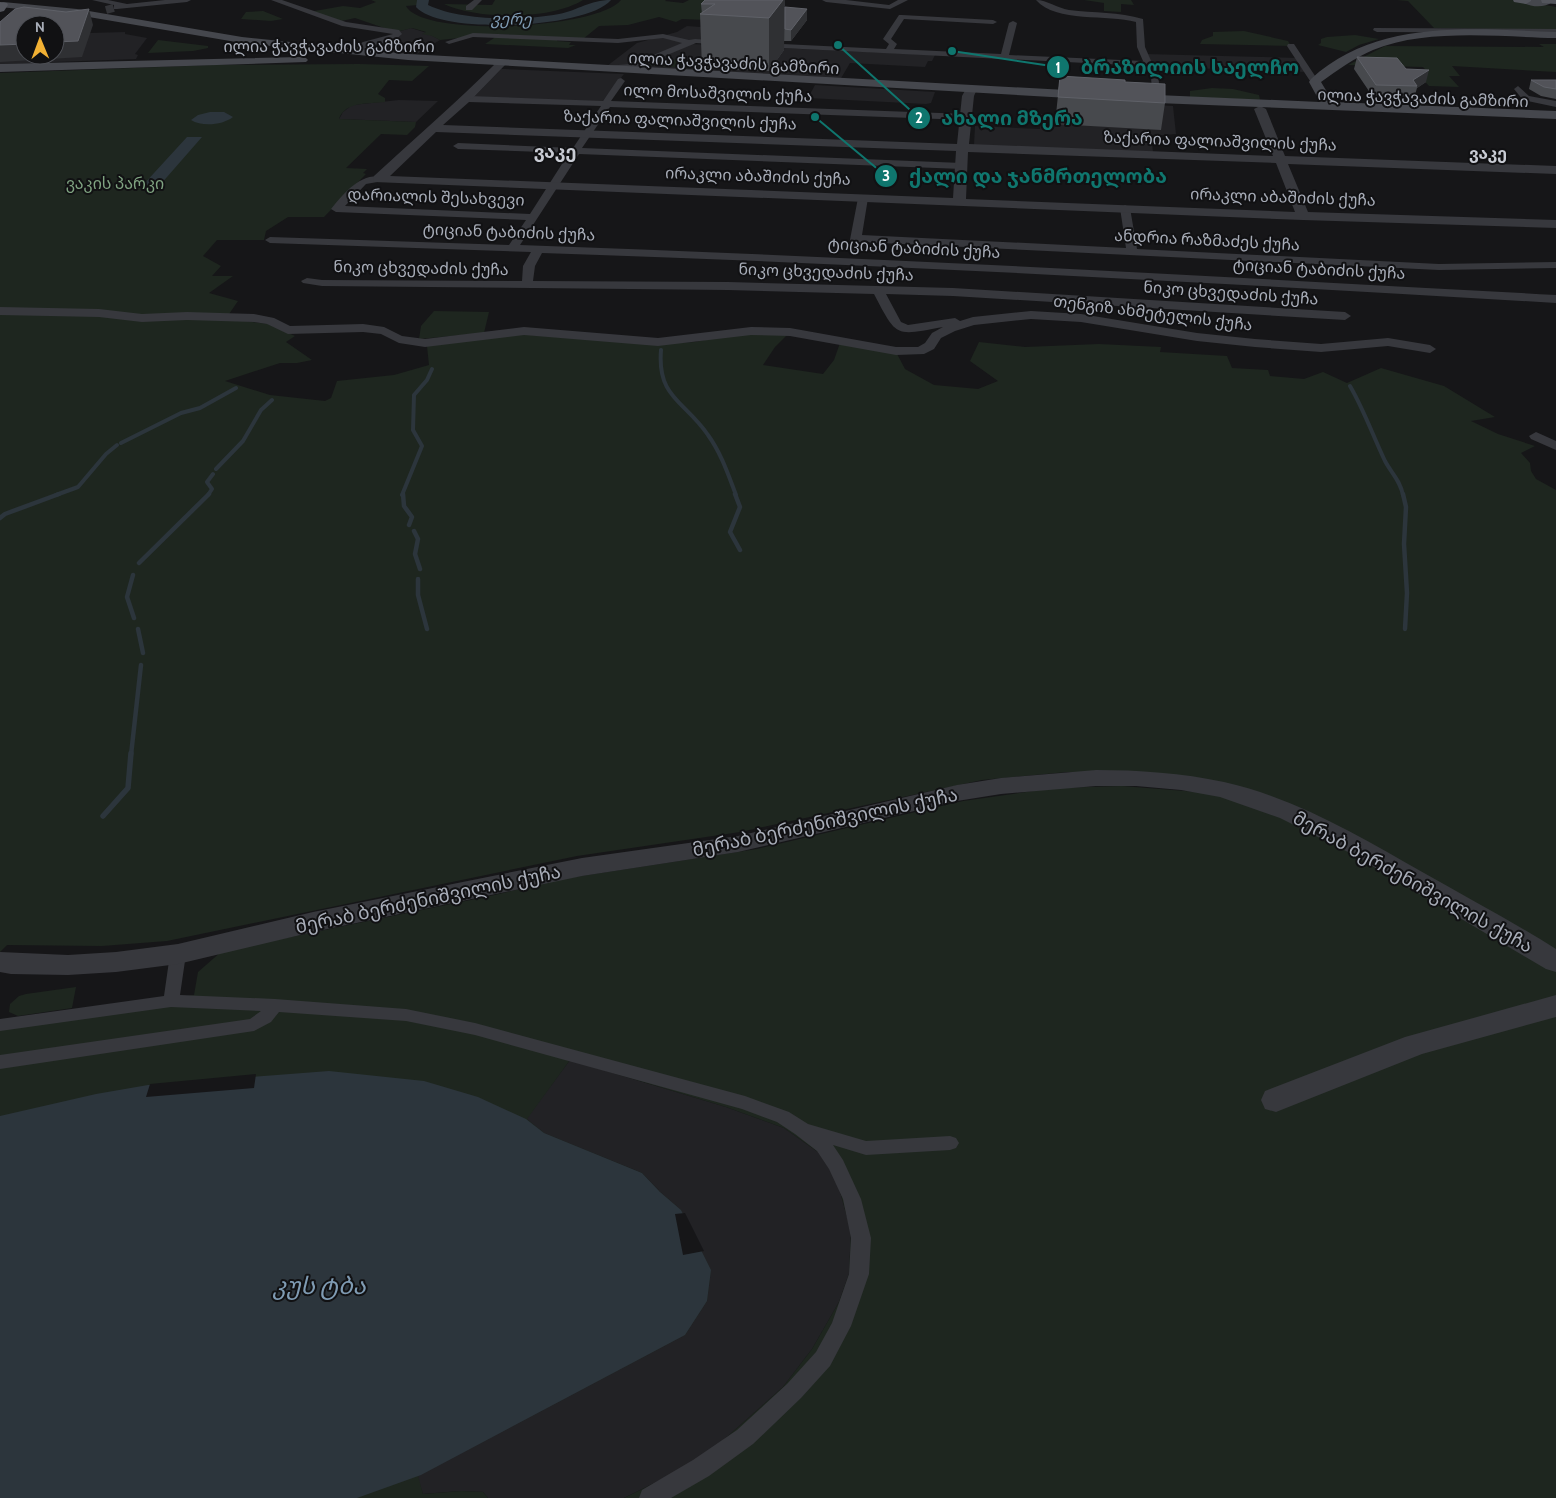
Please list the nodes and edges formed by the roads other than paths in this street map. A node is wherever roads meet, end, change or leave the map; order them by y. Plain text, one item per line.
1 (96, 0) tunnel mouth
2 (187, 0) edge
3 (275, 0) edge
4 (478, 0) edge
5 (826, 0) edge
6 (904, 0) edge
7 (1040, 0) edge
8 (1523, 0) edge
9 (1549, 2) edge
10 (469, 8) dead end
11 (1, 12) edge
12 (97, 13) junction
13 (347, 14) dead end
14 (19, 15) edge
15 (65, 17) edge
16 (993, 22) dead end
17 (1013, 23) dead end
18 (1377, 30) dead end
19 (396, 32) junction
20 (719, 33) edge
21 (1556, 33) edge
22 (449, 42) dead end
23 (693, 42) junction
24 (1291, 46) dead end
25 (888, 50) junction
26 (352, 52) junction
27 (1004, 57) junction
28 (493, 64) junction
29 (1148, 64) junction
30 (0, 68) edge
31 (637, 68) junction
32 (620, 81) dead end
33 (1315, 82) junction
34 (1518, 89) dead end
35 (971, 91) junction
36 (1157, 99) junction
37 (461, 100) junction
38 (605, 104) junction
39 (1556, 104) edge
40 (1329, 106) junction
41 (1260, 109) junction
42 (967, 117) junction
43 (1556, 117) edge
44 (433, 128) junction
45 (587, 133) junction
46 (458, 146) dead end
47 (962, 148) junction
48 (576, 151) junction
49 (1281, 161) junction
50 (962, 166) junction
51 (1556, 170) edge
52 (379, 179) junction
53 (555, 186) junction
54 (863, 198) junction
55 (959, 201) junction
56 (1125, 208) junction
57 (1303, 216) junction
58 (534, 217) junction
59 (1556, 224) edge
60 (856, 238) junction
61 (270, 240) dead end
62 (512, 249) junction
63 (538, 250) junction
64 (1132, 251) junction
65 (773, 257) junction
66 (852, 261) junction
67 (1556, 265) edge
68 (307, 281) dead end
69 (527, 285) junction
70 (757, 287) junction
71 (878, 290) junction
72 (1556, 299) edge
73 (0, 311) edge
74 (1345, 316) dead end
75 (972, 321) junction
76 (1430, 349) dead end
77 (1536, 436) dead end
78 (1556, 446) edge
79 (178, 954) junction
80 (0, 962) edge
81 (1556, 962) edge
82 (171, 1001) junction
83 (274, 1005) junction
84 (1556, 1006) edge
85 (0, 1025) edge
86 (0, 1062) edge
87 (1276, 1100) dead end
88 (801, 1128) junction
89 (950, 1143) dead end
90 (650, 1498) edge

1 - 2 street
3 - 19 street
4 - 10 street
5 - 6 street
7 - 29 street
8 - 9 main road
11 - 12 main road, ილია ჭავჭავაძის გამზირი
11 - 14 main road
12 - 15 main road
12 - 26 main road, ილია ჭავჭავაძის გამზირი
13 - 19 street
16 - 25 street
17 - 27 street
18 - 21 street
19 - 26 street
20 - 23 street
21 - 33 main road
22 - 23 street
23 - 25 street
23 - 31 street
24 - 33 street
25 - 27 street
26 - 28 main road, ილია ჭავჭავაძის გამზირი
27 - 29 street
28 - 30 main road, ილია ჭავჭავაძის გამზირი
28 - 31 main road, ილია ჭავჭავაძის გამზირი
28 - 35 main road, ილია ჭავჭავაძის გამზირი
28 - 37 street
29 - 36 street
31 - 35 main road, ილია ჭავჭავაძის გამზირი
32 - 38 street
33 - 40 main road
34 - 39 street
35 - 36 main road, ილია ჭავჭავაძის გამზირი
35 - 41 main road, ილია ჭავჭავაძის გამზირი
35 - 42 street
36 - 40 main road, ილია ჭავჭავაძის გამზირი
37 - 38 street, ილო მოსაშვილის ქუჩა
37 - 44 street
38 - 42 street, ილო მოსაშვილის ქუჩა
38 - 45 street
40 - 43 main road, ილია ჭავჭავაძის გამზირი
41 - 43 main road, ილია ჭავჭავაძის გამზირი
41 - 49 street
42 - 47 street
44 - 45 street, ზაქარია ფალიაშვილის ქუჩა
44 - 52 street
45 - 47 street, ზაქარია ფალიაშვილის ქუჩა
45 - 48 street
46 - 48 street
47 - 49 street, ზაქარია ფალიაშვილის ქუჩა
47 - 50 street
48 - 50 street
48 - 53 street
49 - 51 street, ზაქარია ფალიაშვილის ქუჩა
49 - 57 street
50 - 55 street
52 - 53 street, ირაკლი აბაშიძის ქუჩა
52 - 58 street, დარიალის შესახვევი
53 - 54 street, ირაკლი აბაშიძის ქუჩა
53 - 58 street
54 - 55 street, ირაკლი აბაშიძის ქუჩა
54 - 60 street
55 - 56 street, ირაკლი აბაშიძის ქუჩა
56 - 57 street, ირაკლი აბაშიძის ქუჩა
56 - 64 street
57 - 59 street, ირაკლი აბაშიძის ქუჩა
58 - 62 street
60 - 64 street, ანდრია რაზმაძეს ქუჩა
60 - 66 street
61 - 62 street, ტიციან ტაბიძის ქუჩა
62 - 63 street, ტიციან ტაბიძის ქუჩა
63 - 65 street, ტიციან ტაბიძის ქუჩა
63 - 69 street
64 - 67 street, ანდრია რაზმაძეს ქუჩა
65 - 66 street, ტიციან ტაბიძის ქუჩა
65 - 70 street
66 - 72 street, ტიციან ტაბიძის ქუჩა
68 - 69 street, ნიკო ცხვედაძის ქუჩა
69 - 70 street, ნიკო ცხვედაძის ქუჩა
70 - 71 street, ნიკო ცხვედაძის ქუჩა
71 - 74 street, ნიკო ცხვედაძის ქუჩა
71 - 75 street
73 - 75 street, თენგიზ ახმეტელის ქუჩა
75 - 76 street, თენგიზ ახმეტელის ქუჩა
77 - 78 street
79 - 80 street, მერაბ ბერძენიშვილის ქუჩა
79 - 81 street, მერაბ ბერძენიშვილის ქუჩა
79 - 82 street
82 - 83 street
82 - 85 street
83 - 86 street
83 - 88 street
84 - 87 street
88 - 89 street
88 - 90 street

